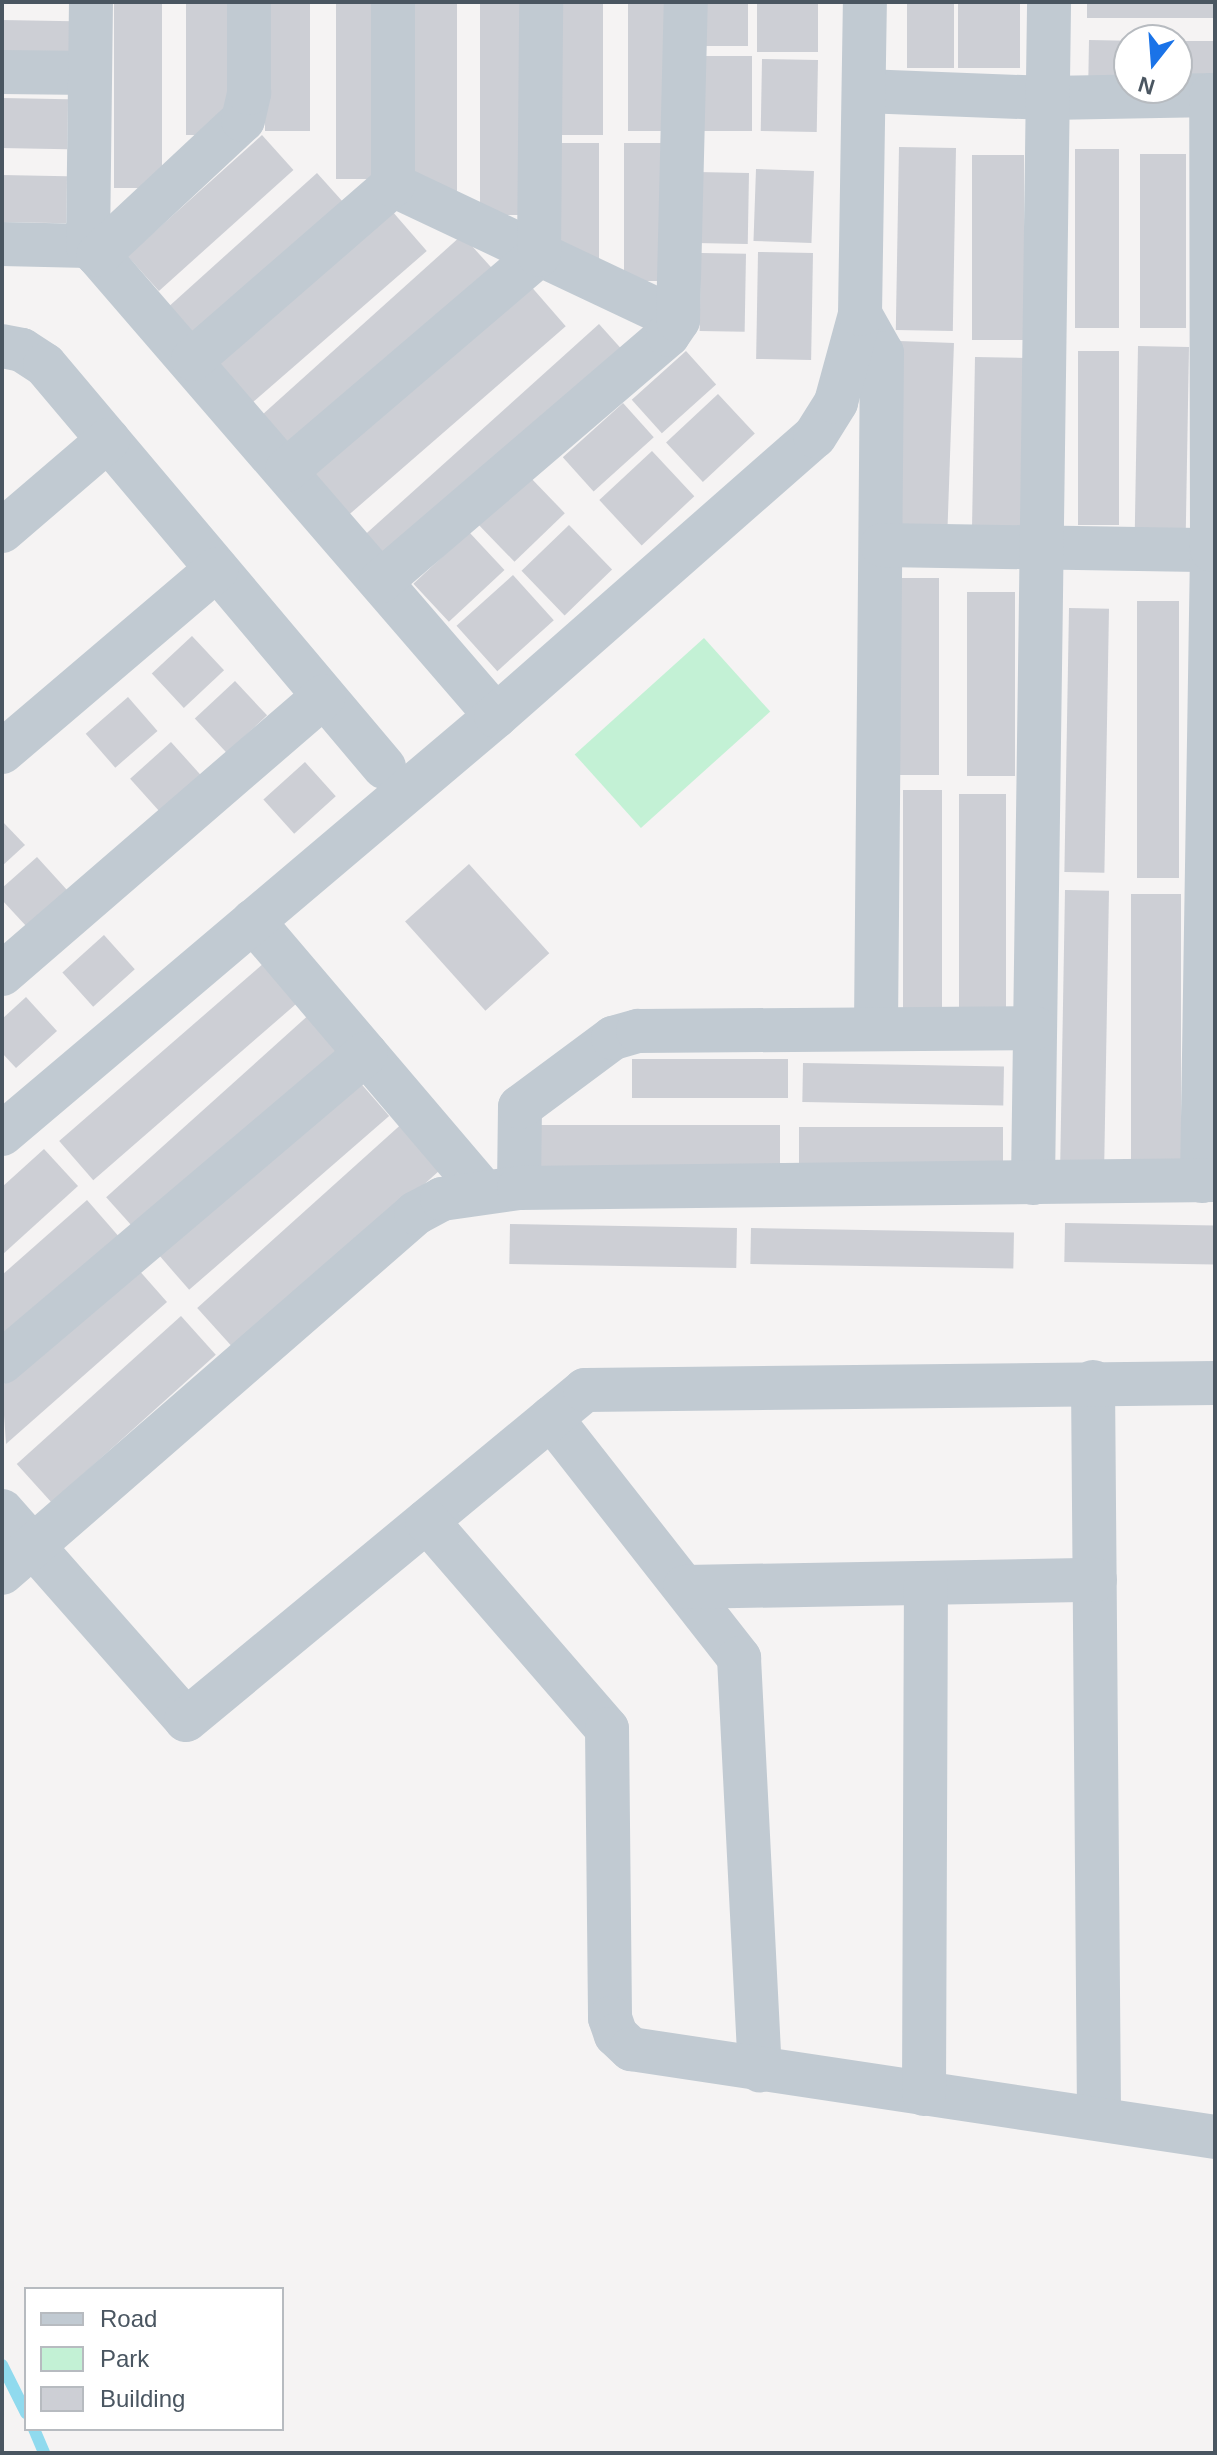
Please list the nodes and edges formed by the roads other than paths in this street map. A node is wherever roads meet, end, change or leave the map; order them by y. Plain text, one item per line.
1 (91, 2) edge
2 (249, 2) edge
3 (393, 2) edge
4 (541, 2) edge
5 (686, 2) edge
6 (865, 2) edge
7 (1049, 2) edge
8 (2, 72) edge
9 (90, 73) junction
10 (864, 91) junction
11 (1213, 95) edge
12 (1048, 98) junction
13 (393, 185) junction
14 (2, 244) edge
15 (93, 250) junction
16 (539, 255) junction
17 (1213, 258) edge
18 (860, 314) junction
19 (678, 320) junction
20 (2, 346) edge
21 (193, 359) junction
22 (1213, 400) edge
23 (108, 440) junction
24 (287, 470) junction
25 (2, 531) edge
26 (882, 545) junction
27 (1042, 548) junction
28 (1214, 550) edge
29 (217, 569) junction
30 (381, 581) junction
31 (324, 696) junction
32 (1213, 714) edge
33 (496, 716) junction
34 (2, 752) edge
35 (384, 767) dead end
36 (1211, 860) edge
37 (253, 921) junction
38 (2, 974) edge
39 (1210, 1007) edge
40 (1035, 1028) junction
41 (876, 1029) junction
42 (366, 1053) junction
43 (2, 1134) edge
44 (1209, 1180) edge
45 (1033, 1183) junction
46 (501, 1189) junction
47 (2, 1362) edge
48 (1093, 1382) junction
49 (1215, 1383) edge
50 (551, 1418) junction
51 (2, 1511) edge
52 (427, 1521) junction
53 (18, 1560) edge
54 (1095, 1580) junction
55 (926, 1583) junction
56 (685, 1587) junction
57 (760, 2070) junction
58 (924, 2094) junction
59 (1099, 2119) junction
60 (1215, 2137) edge

1 - 9 street
2 - 15 street
3 - 13 street
4 - 16 street
5 - 19 street
6 - 10 street
7 - 12 street
8 - 9 street
9 - 15 street
10 - 12 street
10 - 18 street
11 - 12 street
11 - 17 street
12 - 27 street
13 - 16 street
13 - 21 street
14 - 15 street
15 - 21 street
16 - 19 street
16 - 24 street
17 - 22 street
18 - 26 street
18 - 33 street
19 - 30 street
20 - 23 street
21 - 24 street
22 - 28 street
23 - 25 street
23 - 29 street
24 - 30 street
26 - 27 street
26 - 41 street
27 - 28 street
27 - 40 street
28 - 32 street
29 - 31 street
29 - 34 street
30 - 33 street
31 - 35 street
31 - 38 street
32 - 36 street
33 - 37 street
36 - 39 street
37 - 42 street
37 - 43 street
39 - 44 street
40 - 41 street
40 - 45 street
41 - 46 street
42 - 46 street
42 - 47 street
44 - 45 street
45 - 46 street
46 - 53 street
48 - 49 street
48 - 50 street
48 - 54 street
50 - 52 street
50 - 56 street
51 - 53 street
52 - 53 street
52 - 57 street
54 - 55 street
54 - 59 street
55 - 56 street
55 - 58 street
56 - 57 street
57 - 58 street
58 - 59 street
59 - 60 street

